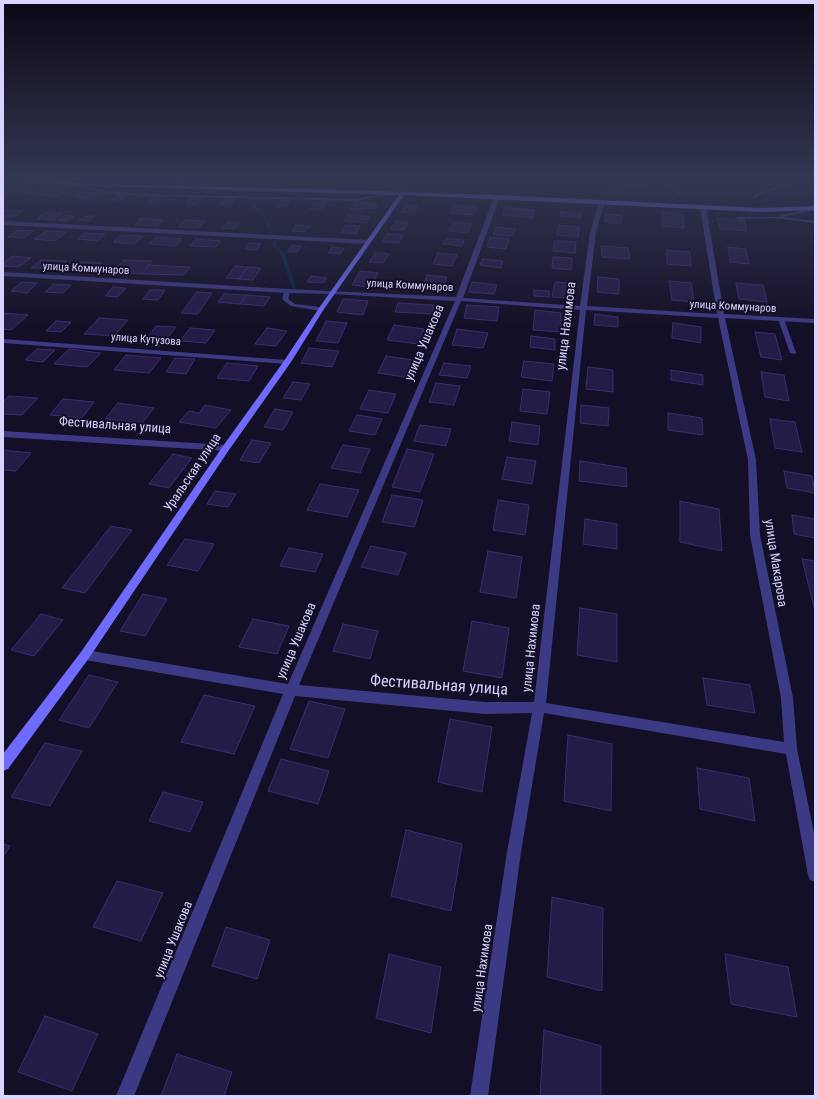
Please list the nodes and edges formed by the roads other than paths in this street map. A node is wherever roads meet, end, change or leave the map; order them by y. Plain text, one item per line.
1 (124, 229) edge
2 (377, 229) edge
3 (485, 229) edge
4 (594, 229) edge
5 (707, 229) edge
6 (368, 242) junction
7 (3, 274) edge
8 (287, 291) junction
9 (333, 292) junction
10 (459, 299) junction
11 (583, 308) junction
12 (320, 309) junction
13 (721, 316) junction
14 (781, 319) junction
15 (815, 321) edge
16 (3, 341) edge
17 (793, 354) dead end
18 (287, 362) junction
19 (3, 434) edge
20 (226, 448) junction
21 (85, 655) junction
22 (291, 690) junction
23 (539, 707) junction
24 (791, 749) junction
25 (3, 765) edge
26 (815, 875) edge
27 (125, 1096) edge
28 (479, 1096) edge

1 - 6 street
2 - 6 main road, Уральская улица
3 - 10 street, улица Ушакова
4 - 11 street, улица Нахимова
5 - 13 street, улица Макарова
6 - 9 main road, Уральская улица
7 - 8 street, улица Коммунаров
8 - 9 street, улица Коммунаров
8 - 12 lane
9 - 10 street, улица Коммунаров
9 - 12 main road, Уральская улица
10 - 11 street, улица Коммунаров
10 - 22 street, улица Ушакова
11 - 13 street, улица Коммунаров
11 - 23 street, улица Нахимова
12 - 18 main road, Уральская улица
13 - 14 street, улица Коммунаров
13 - 24 street, улица Макарова
14 - 15 street, улица Коммунаров
14 - 17 lane
16 - 18 street, улица Кутузова
18 - 20 main road, Уральская улица
19 - 20 street, Фестивальная улица
20 - 21 main road, Уральская улица
21 - 22 street, Фестивальная улица
21 - 25 main road, Уральская улица
22 - 23 street, Фестивальная улица
22 - 27 street, улица Ушакова
23 - 24 street, Фестивальная улица
23 - 28 street, улица Нахимова
24 - 26 street, улица Макарова

